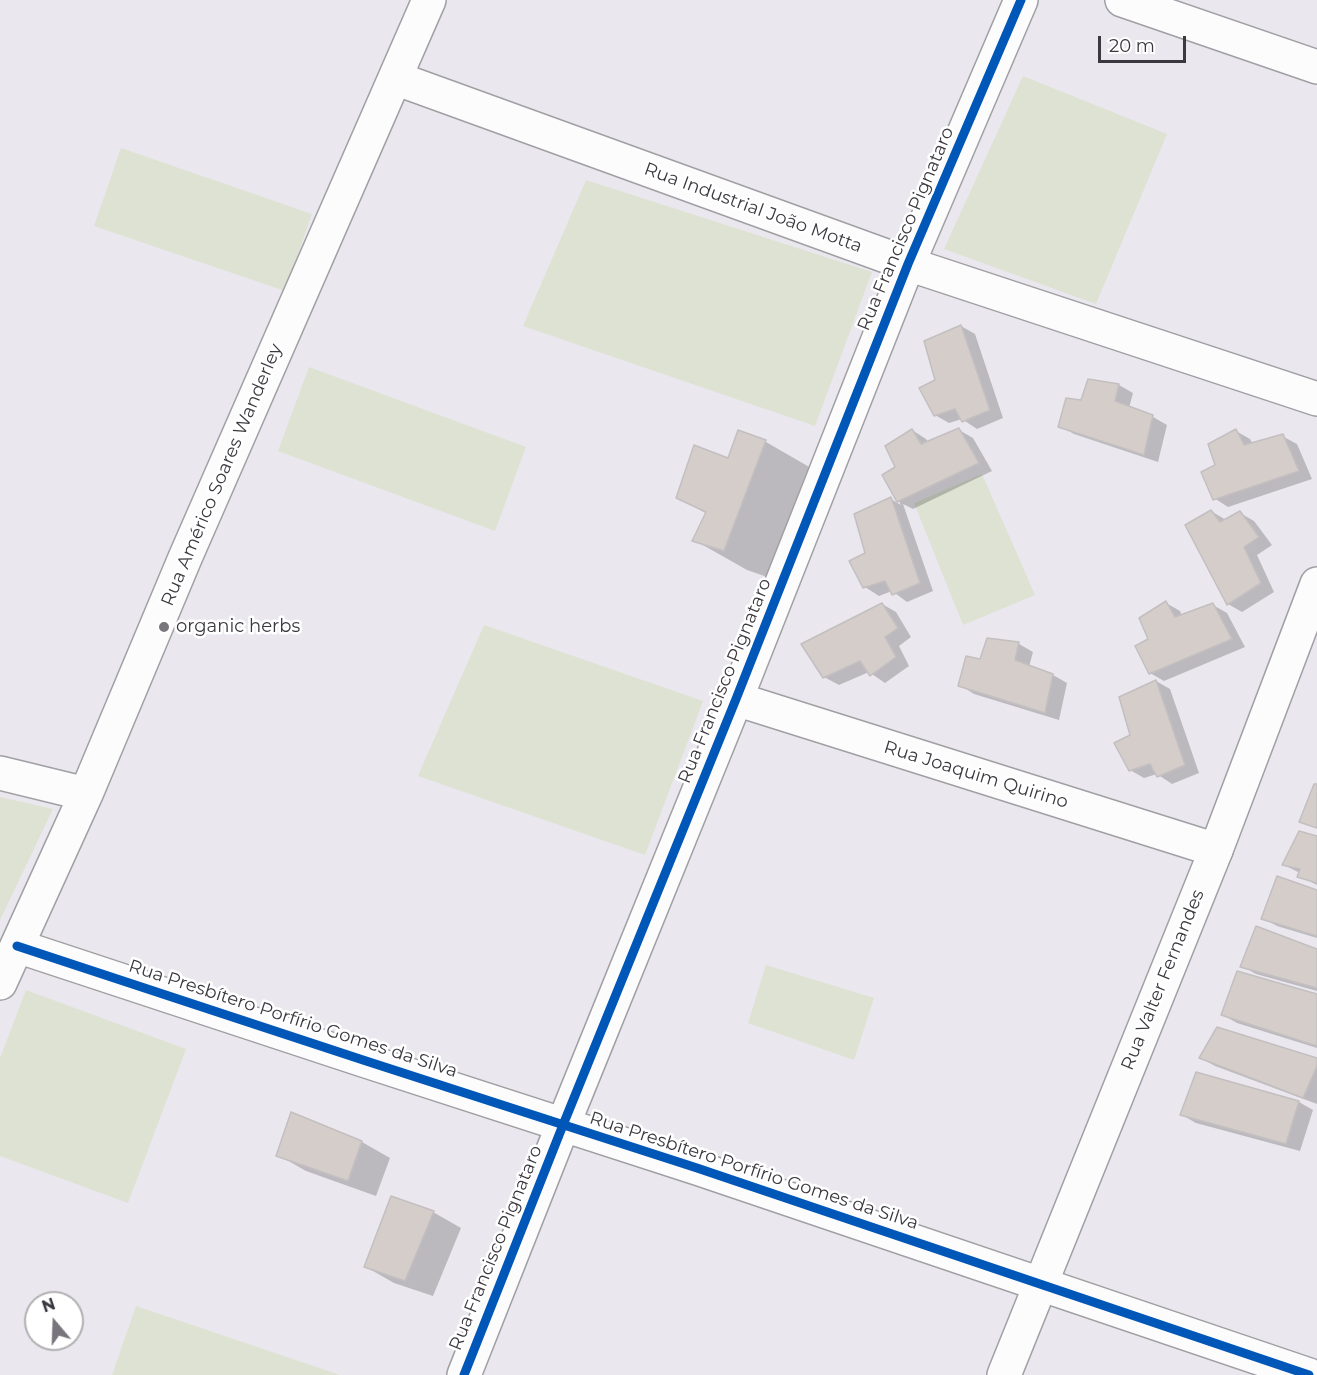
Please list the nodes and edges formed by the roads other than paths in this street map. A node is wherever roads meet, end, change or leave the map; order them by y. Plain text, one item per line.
1 (429, 0) edge
2 (1021, 0) edge
3 (1122, 0) edge
4 (1317, 67) edge
5 (395, 78) junction
6 (908, 264) junction
7 (1317, 399) edge
8 (1317, 584) edge
9 (736, 699) junction
10 (0, 773) edge
11 (86, 794) junction
12 (1216, 850) junction
13 (17, 946) junction
14 (0, 983) edge
15 (562, 1125) junction
16 (1042, 1284) junction
17 (464, 1375) edge
18 (1004, 1375) edge
19 (1309, 1375) edge

1 - 5 street, Rua Américo Soares Wanderley
2 - 6 street, Rua Francisco Pignataro
3 - 4 street
5 - 6 street, Rua Industrial João Motta
5 - 11 street, Rua Américo Soares Wanderley
6 - 7 street, Rua Industrial João Motta
6 - 9 street, Rua Francisco Pignataro
8 - 12 street, Rua Valter Fernandes
9 - 12 street, Rua Joaquim Quirino
9 - 15 street, Rua Francisco Pignataro
10 - 11 street
11 - 13 street, Rua Américo Soares Wanderley
12 - 16 street, Rua Valter Fernandes
13 - 14 street, Rua Américo Soares Wanderley
13 - 15 street, Rua Presbítero Porfírio Gomes da Silva
15 - 16 street, Rua Presbítero Porfírio Gomes da Silva
15 - 17 street, Rua Francisco Pignataro
16 - 18 street, Rua Valter Fernandes
16 - 19 street, Rua Presbítero Porfírio Gomes da Silva

